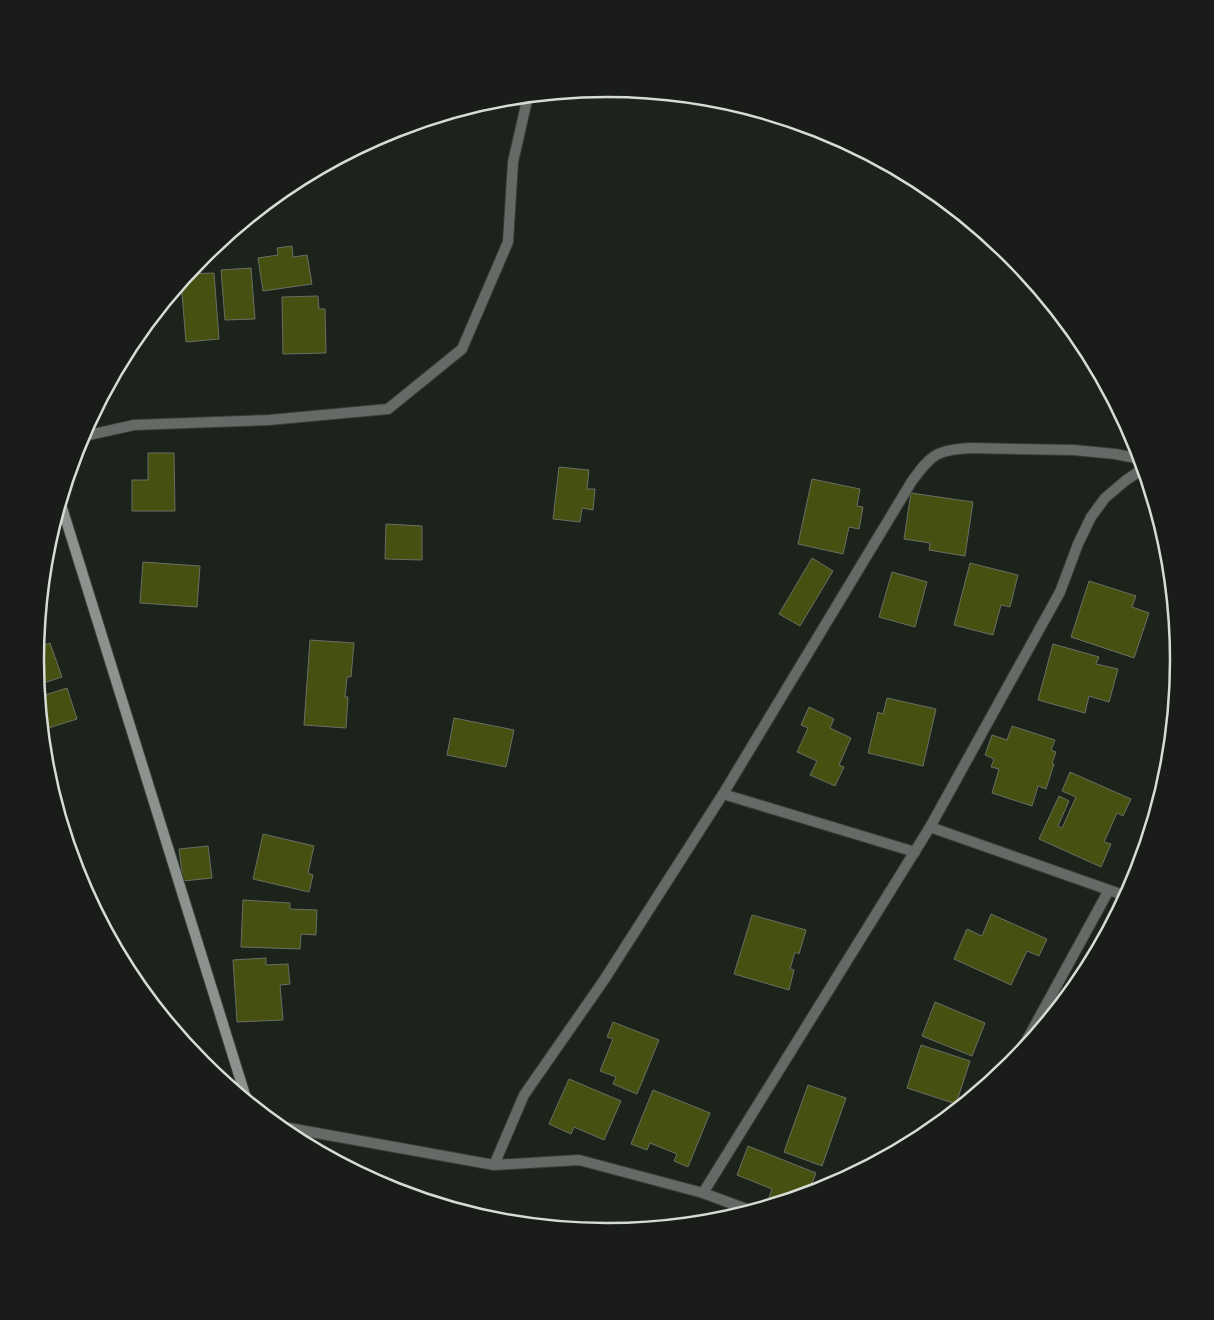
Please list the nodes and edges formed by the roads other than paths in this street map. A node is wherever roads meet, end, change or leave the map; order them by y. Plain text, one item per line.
1 (526, 103) edge
2 (91, 434) edge
3 (1132, 457) edge
4 (1138, 472) edge
5 (64, 512) edge
6 (723, 794) junction
7 (930, 827) junction
8 (915, 852) junction
9 (1109, 890) junction
10 (1119, 894) edge
11 (1035, 1025) edge
12 (243, 1089) edge
13 (296, 1129) edge
14 (494, 1165) junction
15 (703, 1194) junction
16 (740, 1207) edge

1 - 2 street
3 - 6 street
4 - 7 street
5 - 12 main road
6 - 8 street
6 - 14 street
7 - 8 street
7 - 9 street
8 - 15 street
9 - 10 street
9 - 11 street
13 - 14 street
14 - 15 street
15 - 16 street

